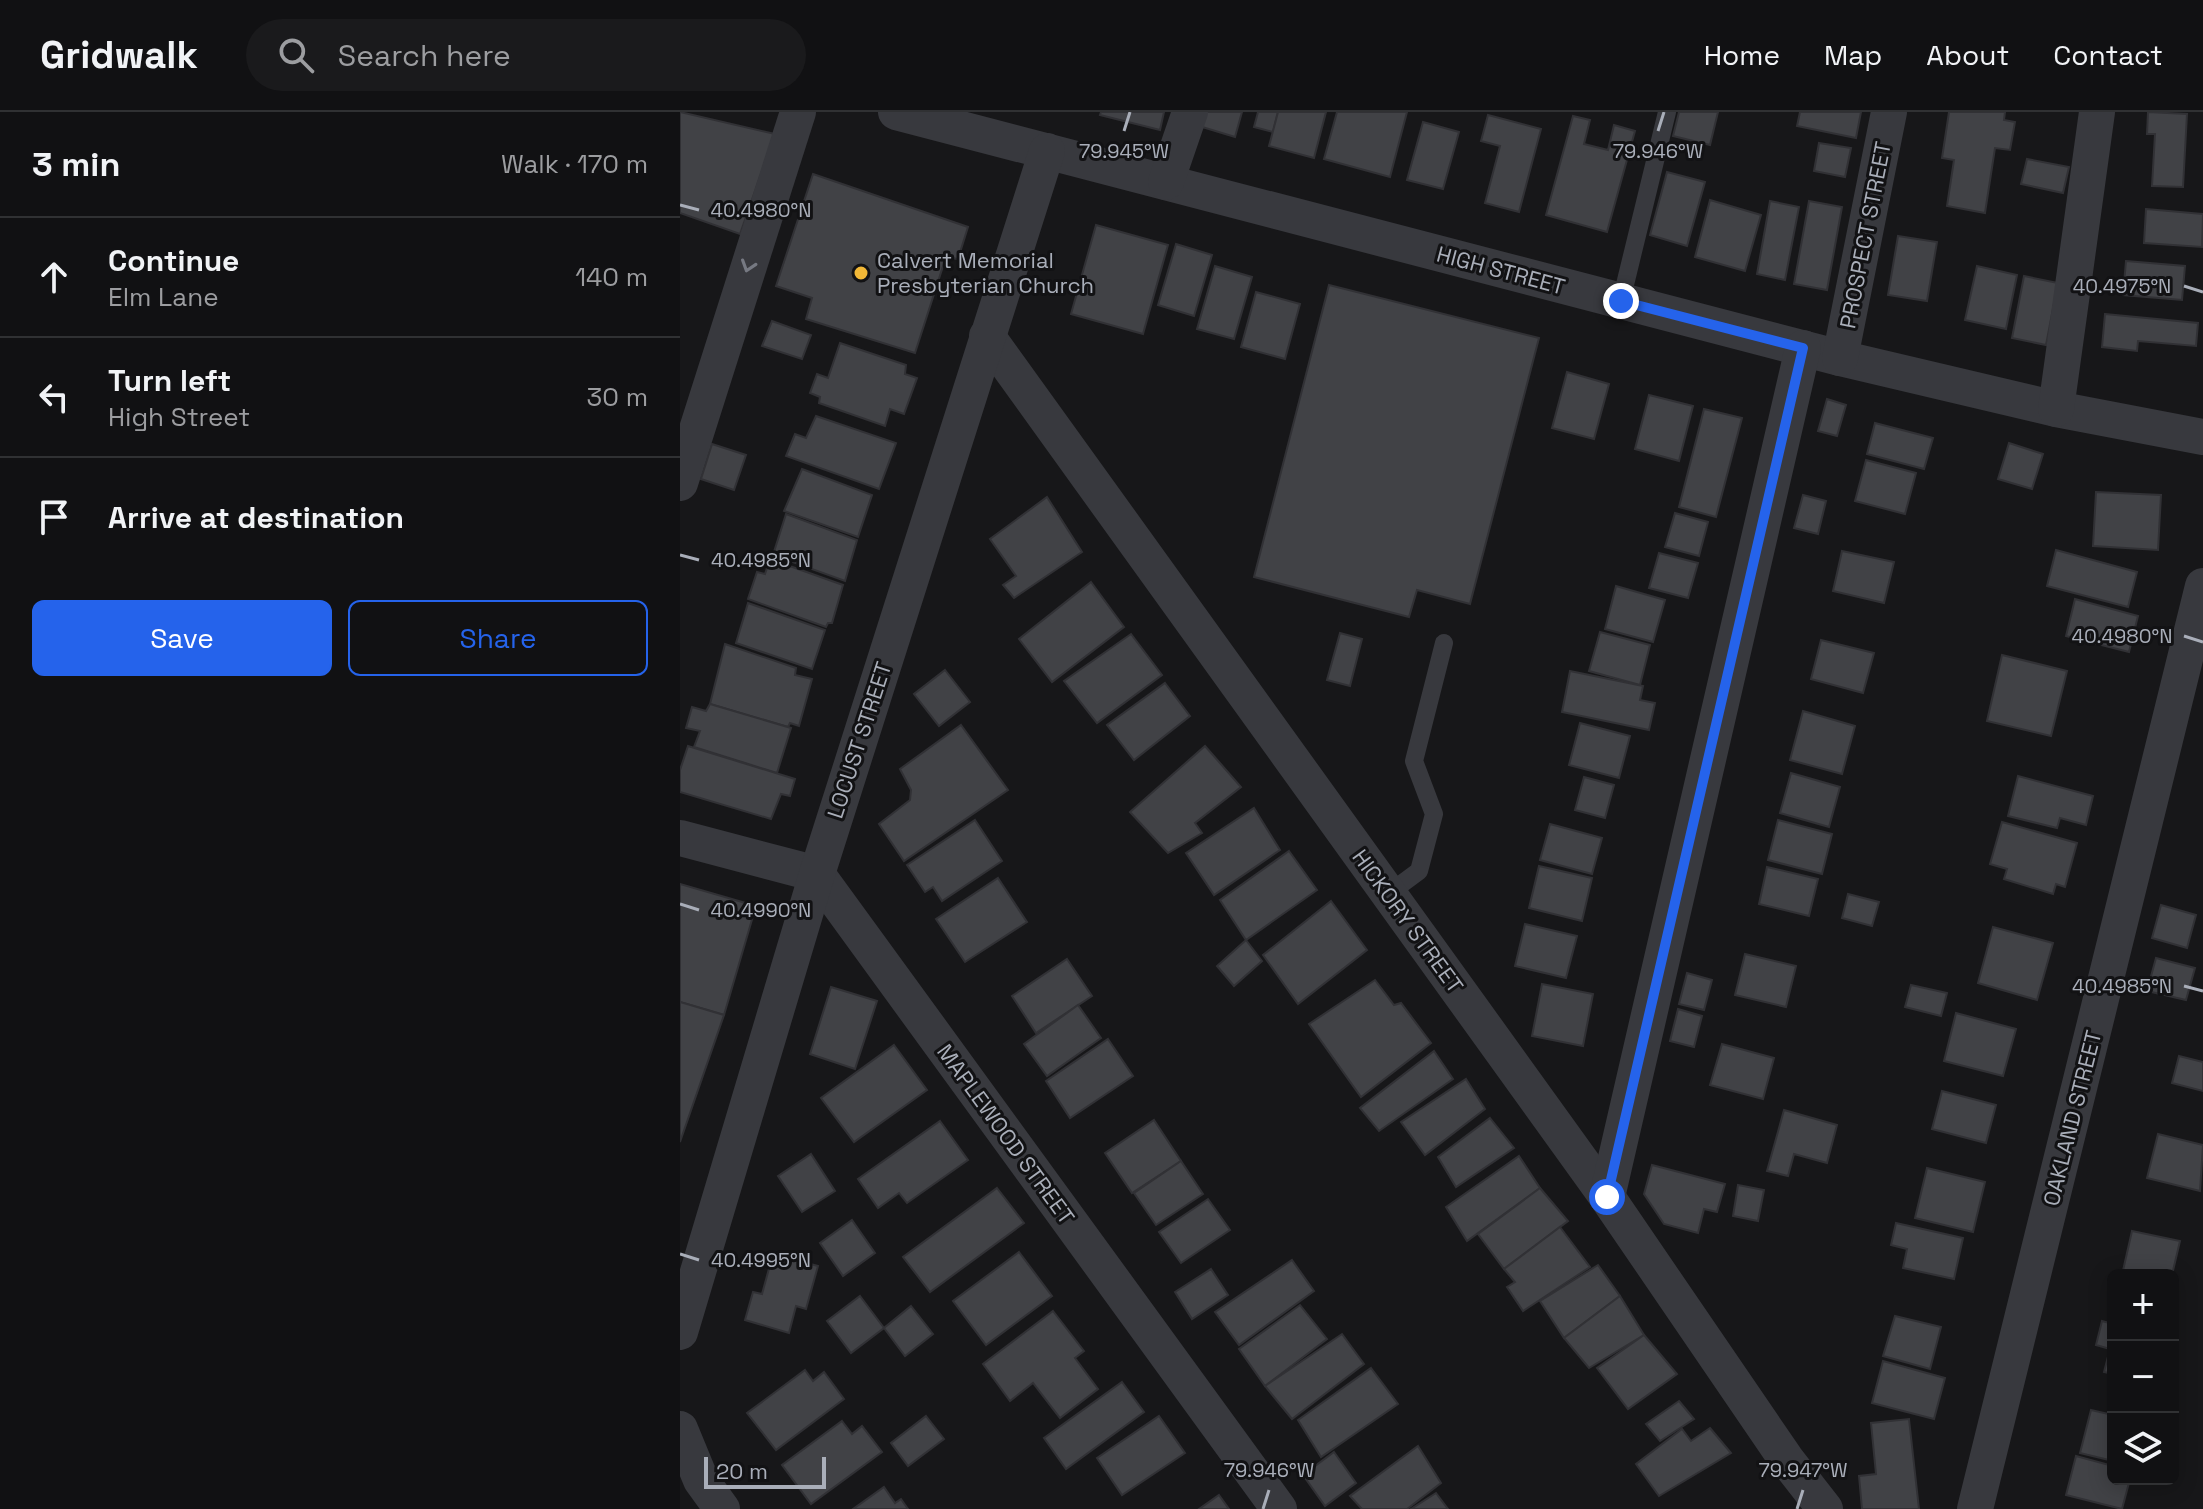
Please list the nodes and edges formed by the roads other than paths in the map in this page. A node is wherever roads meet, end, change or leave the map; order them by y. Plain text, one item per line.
1 (798, 112) edge
2 (896, 112) edge
3 (1190, 112) edge
4 (1667, 112) edge
5 (1889, 112) edge
6 (2097, 112) edge
7 (1047, 151) junction
8 (1166, 182) junction
9 (1621, 301) junction
10 (987, 336) junction
11 (1803, 348) junction
12 (1840, 358) junction
13 (2056, 409) junction
14 (2203, 437) edge
15 (680, 483) edge
16 (2203, 586) edge
17 (1444, 643) dead end
18 (680, 838) edge
19 (817, 874) junction
20 (1388, 894) junction
21 (1607, 1197) junction
22 (680, 1332) edge
23 (680, 1429) edge
24 (722, 1509) edge
25 (1279, 1509) edge
26 (1825, 1509) edge
27 (1975, 1509) edge

1 -> 15 street
2 - 7 street, HIGH STREET
3 - 8 street
4 - 9 lane
5 - 12 street, PROSPECT STREET
6 - 13 street
7 - 8 street, HIGH STREET
7 - 10 street, LOCUST STREET
8 - 9 street, HIGH STREET
9 - 11 street, HIGH STREET
10 - 19 street, LOCUST STREET
10 - 20 street, HICKORY STREET
11 - 12 street, HIGH STREET
11 - 21 street
12 - 13 street, HIGH STREET
13 - 14 street, HIGH STREET
16 - 27 street, OAKLAND STREET
17 - 20 lane
18 - 19 street
19 - 22 street, LOCUST STREET
19 - 25 street, MAPLEWOOD STREET
20 - 21 street, HICKORY STREET
21 - 26 street, HICKORY STREET
23 - 24 street

